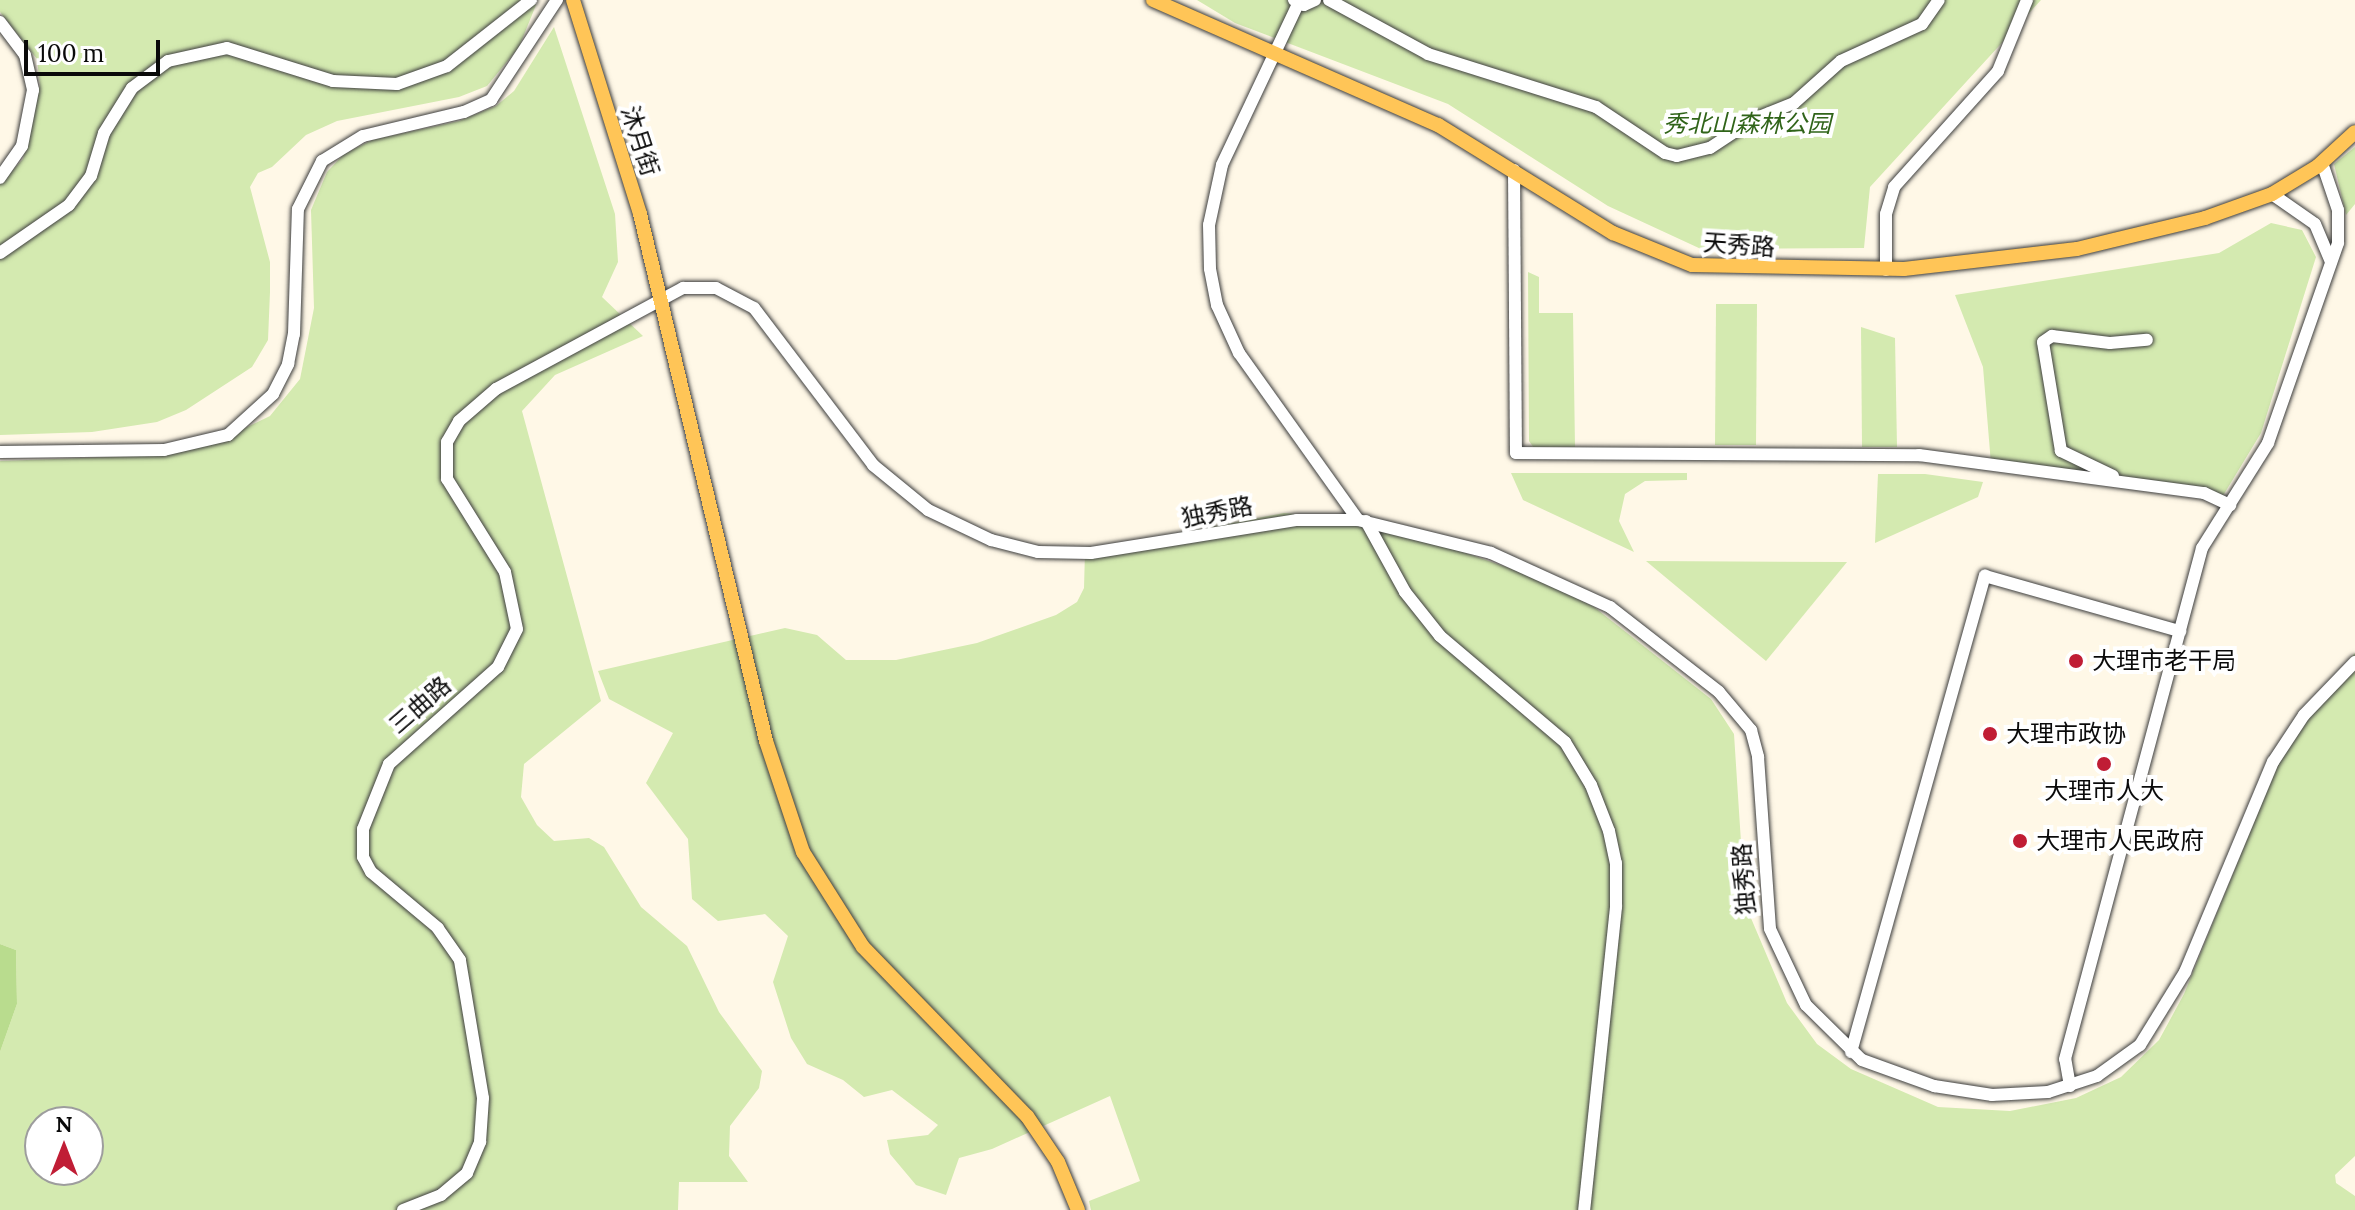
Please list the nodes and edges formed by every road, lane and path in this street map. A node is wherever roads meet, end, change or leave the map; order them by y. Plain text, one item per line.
1 (531, 0) edge
2 (557, 0) edge
3 (573, 0) edge
4 (1153, 0) edge
5 (1315, 0) edge
6 (1329, 0) edge
7 (1939, 0) edge
8 (2027, 0) edge
9 (1296, 2) edge
10 (0, 22) edge
11 (1274, 54) junction
12 (2355, 132) edge
13 (2322, 163) junction
14 (1514, 170) junction
15 (0, 178) edge
16 (2272, 194) junction
17 (0, 253) edge
18 (2331, 262) junction
19 (1886, 270) junction
20 (662, 296) junction
21 (2147, 340) dead end
22 (0, 452) edge
23 (2135, 484) junction
24 (2230, 505) junction
25 (1362, 520) junction
26 (2180, 631) junction
27 (2355, 662) edge
28 (1851, 1052) junction
29 (2070, 1086) junction
30 (403, 1210) edge
31 (1078, 1210) edge
32 (1584, 1210) edge

1 - 17 street
2 - 22 street
3 - 20 main road, 沐月街
4 - 11 main road, 天秀路
5 - 9 street
6 - 7 street
8 - 19 street
9 - 11 street
10 - 15 street
11 - 14 main road, 天秀路
11 - 25 street
12 - 13 main road, 天秀路
13 - 16 main road, 天秀路
13 - 18 street
14 - 19 main road, 天秀路
14 - 23 street
16 - 18 street
16 - 19 main road, 天秀路
18 - 24 street
20 - 25 street, 独秀路
20 - 30 street, 三曲路
20 - 31 main road
21 - 23 street
23 - 24 street
24 - 26 street
25 - 28 street, 独秀路
25 - 32 street
26 - 28 street
26 - 29 street
27 - 29 street, 独秀路
28 - 29 street, 独秀路

